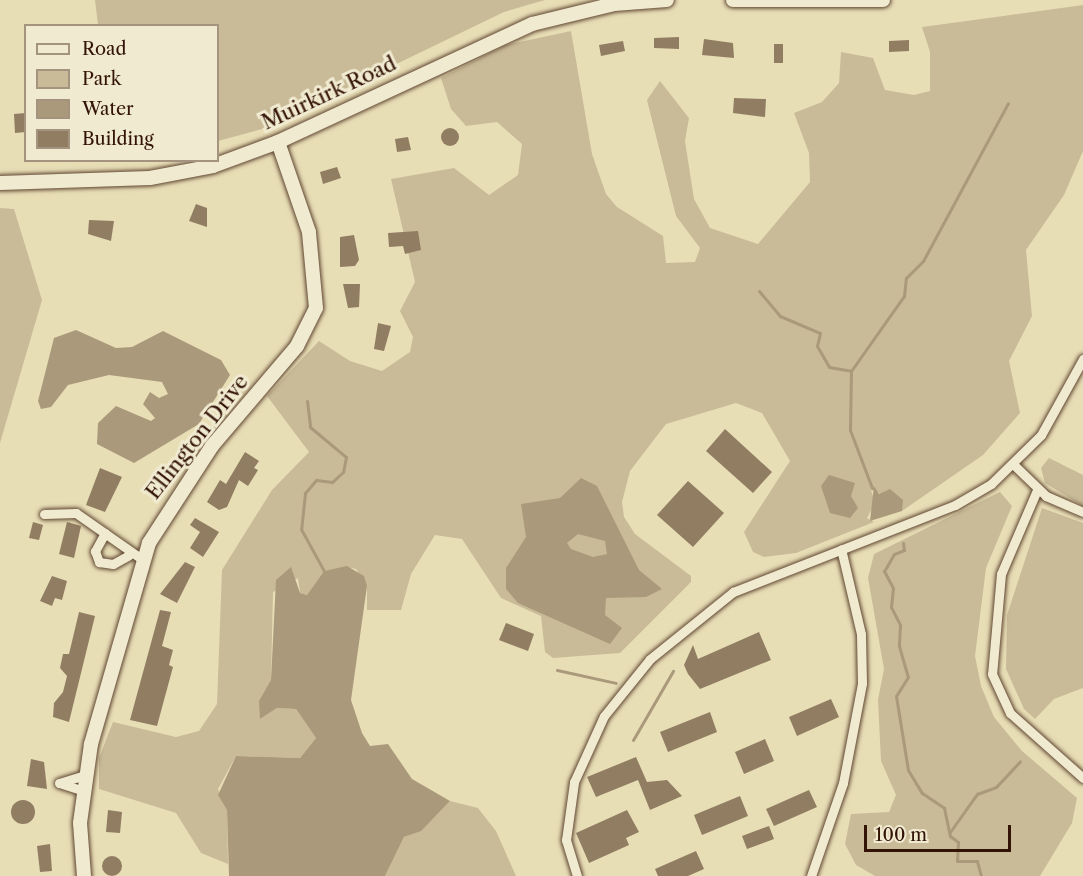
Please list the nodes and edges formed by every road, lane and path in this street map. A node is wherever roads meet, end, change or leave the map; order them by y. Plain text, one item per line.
1 (667, 0) edge
2 (733, 0) edge
3 (884, 0) edge
4 (278, 142) junction
5 (219, 161) edge
6 (214, 162) edge
7 (0, 183) edge
8 (1083, 359) edge
9 (1014, 465) junction
10 (1037, 490) junction
11 (1083, 512) edge
12 (44, 514) dead end
13 (105, 533) junction
14 (841, 549) junction
15 (129, 555) junction
16 (143, 560) junction
17 (85, 775) junction
18 (1083, 778) edge
19 (84, 791) junction
20 (84, 876) edge
21 (577, 876) edge
22 (811, 876) edge

1 - 4 main road, Muirkirk Road
2 - 3 main road
4 - 5 main road, Muirkirk Road
4 - 16 main road, Ellington Drive
6 - 7 main road, Muirkirk Road
8 - 9 street
9 - 10 street
9 - 14 street
10 - 11 street
10 - 18 street
12 - 13 street
13 - 15 street
13 - 15 street
14 - 21 street
14 - 22 street
15 - 16 street
16 - 17 main road, Ellington Drive
17 - 19 main road, Ellington Drive
17 - 19 street
19 - 20 main road, Ellington Drive

